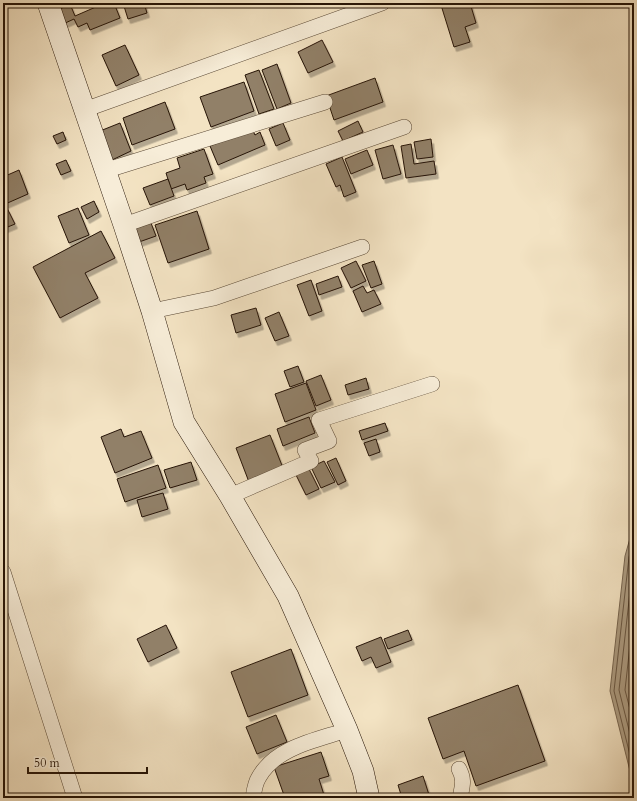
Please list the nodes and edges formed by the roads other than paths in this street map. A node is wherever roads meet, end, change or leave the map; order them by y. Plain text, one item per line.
1 (48, 3) edge
2 (382, 3) edge
3 (325, 102) dead end
4 (84, 110) junction
5 (404, 127) dead end
6 (104, 171) junction
7 (124, 225) junction
8 (362, 247) dead end
9 (152, 310) junction
10 (432, 384) dead end
11 (230, 496) junction
12 (3, 572) edge
13 (347, 730) junction
14 (459, 770) dead end
15 (76, 798) edge
16 (253, 798) edge
17 (369, 798) edge
18 (460, 798) edge

1 - 4 street
2 - 4 street
3 - 6 street
4 - 6 street
5 - 7 street
6 - 7 street
7 - 9 street
8 - 9 street
9 - 11 street
10 - 11 street
11 - 13 street
12 - 15 street
13 - 16 street
13 - 17 street
14 - 18 street

